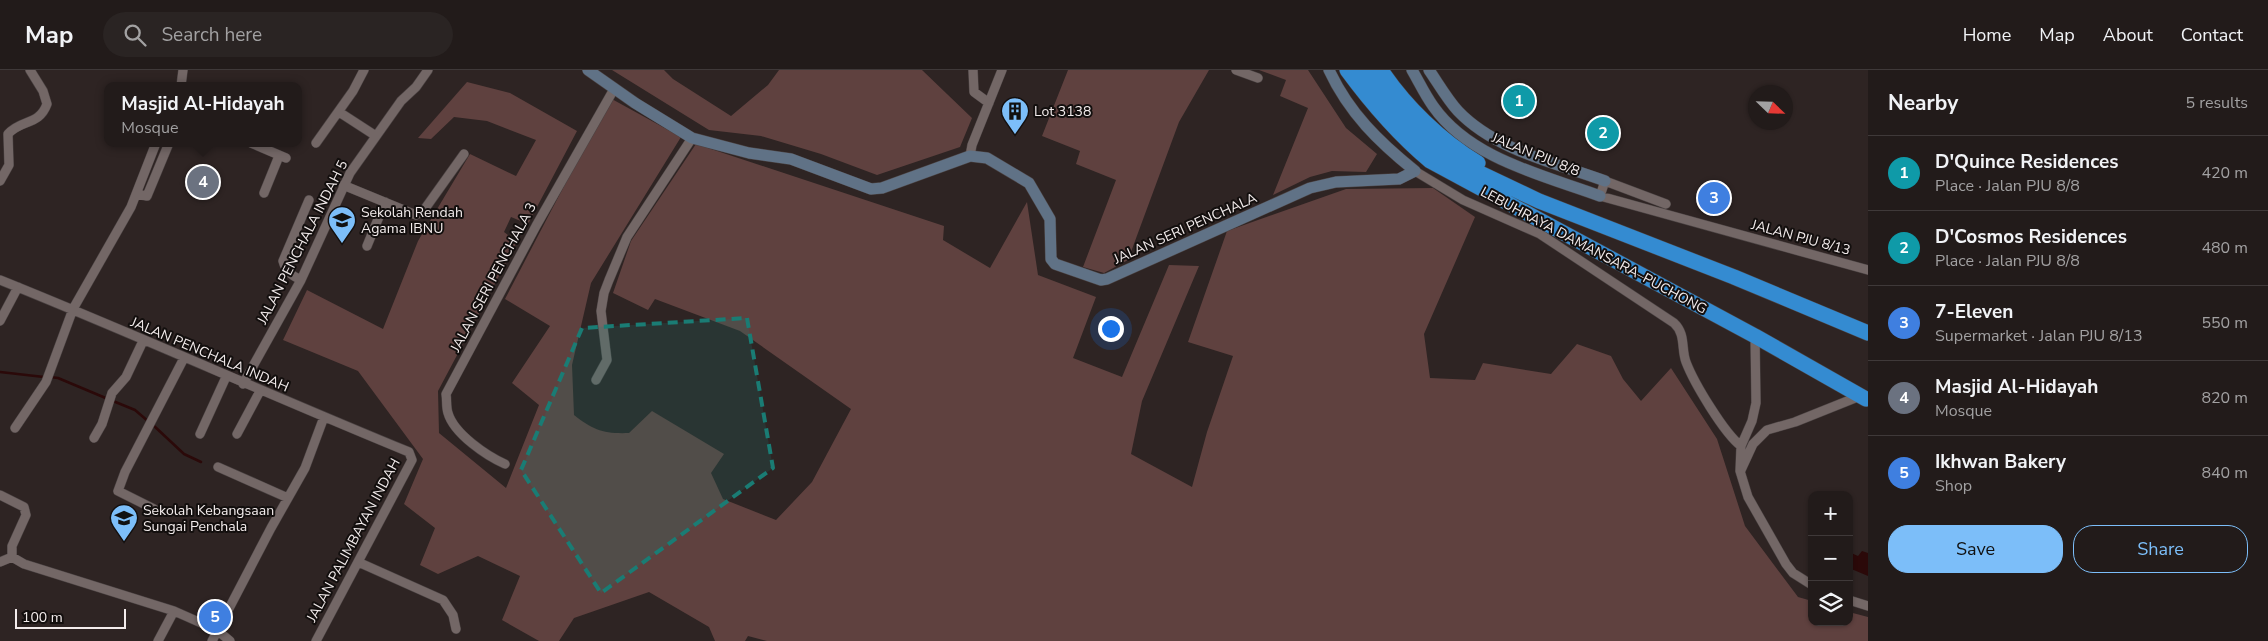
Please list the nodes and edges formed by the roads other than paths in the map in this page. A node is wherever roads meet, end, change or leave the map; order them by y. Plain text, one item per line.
1 (30, 70) edge
2 (364, 70) edge
3 (428, 70) edge
4 (588, 70) edge
5 (973, 70) edge
6 (1002, 70) edge
7 (1236, 70) edge
8 (1329, 70) edge
9 (1347, 70) edge
10 (1364, 70) edge
11 (1381, 70) edge
12 (1412, 70) edge
13 (1429, 70) edge
14 (1258, 78) dead end
15 (614, 88) junction
16 (989, 103) junction
17 (339, 112) junction
18 (376, 136) junction
19 (692, 138) junction
20 (316, 143) dead end
21 (155, 147) edge
22 (167, 147) edge
23 (261, 147) edge
24 (464, 154) dead end
25 (970, 156) junction
26 (1415, 171) junction
27 (0, 181) edge
28 (1605, 181) junction
29 (343, 185) junction
30 (264, 192) dead end
31 (137, 194) junction
32 (1641, 194) junction
33 (1600, 196) junction
34 (309, 200) dead end
35 (1539, 201) junction
36 (385, 202) junction
37 (1623, 202) junction
38 (1654, 204) junction
39 (1668, 216) junction
40 (367, 246) dead end
41 (1868, 270) edge
42 (0, 280) edge
43 (301, 280) junction
44 (18, 287) junction
45 (73, 309) junction
46 (0, 321) edge
47 (1868, 333) edge
48 (1755, 336) junction
49 (143, 341) junction
50 (184, 358) junction
51 (226, 377) junction
52 (596, 380) dead end
53 (243, 384) junction
54 (260, 391) junction
55 (1863, 398) joint
56 (324, 417) junction
57 (15, 428) dead end
58 (200, 434) dead end
59 (237, 434) dead end
60 (94, 438) dead end
61 (1741, 446) junction
62 (409, 452) joint
63 (505, 464) dead end
64 (218, 467) dead end
65 (1740, 471) junction
66 (0, 495) edge
67 (288, 498) junction
68 (154, 510) dead end
69 (12, 557) junction
70 (0, 562) edge
71 (358, 562) junction
72 (1808, 582) edge
73 (1853, 601) edge
74 (1868, 606) edge
75 (174, 610) junction
76 (456, 629) dead end
77 (217, 630) junction
78 (158, 641) edge
79 (212, 641) edge
80 (230, 641) edge
81 (316, 641) edge

1 - 27 street
2 - 17 street
3 - 18 street, JALAN PENCHALA INDAH 5
4 - 15 street
5 - 16 street
6 - 16 street
7 - 14 street
8 - 26 street
9 - 48 highway, LEBUHRAYA DAMANSARA–PUCHONG
10 - 35 highway, LEBUHRAYA DAMANSARA–PUCHONG
11 - 35 highway
12 - 33 street, JALAN PJU 8/8
13 - 28 street, JALAN PJU 8/8
15 - 19 street
15 - 63 street, JALAN SERI PENCHALA 3
16 - 25 street
17 - 18 street
17 - 20 street
18 - 29 street, JALAN PENCHALA INDAH 5
19 - 25 street
19 - 52 street
21 - 31 street
22 - 31 street
23 - 30 street
24 - 36 street
25 - 26 street, JALAN SERI PENCHALA
26 - 61 street
28 - 32 street, JALAN PJU 8/8
28 - 33 street
29 - 36 street
29 - 43 street, JALAN PENCHALA INDAH 5
31 - 45 street
32 - 38 street
32 - 38 street, JALAN PJU 8/8
33 - 37 street, JALAN PJU 8/8
34 - 43 street
35 - 47 highway, LEBUHRAYA DAMANSARA–PUCHONG
36 - 40 street
37 - 38 street
37 - 39 street, JALAN PJU 8/13
38 - 39 street
39 - 41 street, JALAN PJU 8/13
42 - 44 street, JALAN PENCHALA INDAH
43 - 53 street, JALAN PENCHALA INDAH 5
44 - 45 street, JALAN PENCHALA INDAH
44 - 46 street
45 - 49 street, JALAN PENCHALA INDAH
45 - 57 street
48 - 55 highway, LEBUHRAYA DAMANSARA–PUCHONG
48 - 61 street
49 - 50 street, JALAN PENCHALA INDAH
49 - 60 street
50 - 51 street, JALAN PENCHALA INDAH
50 - 68 street
51 - 53 street, JALAN PENCHALA INDAH
51 - 58 street
53 - 54 street, JALAN PENCHALA INDAH
54 - 56 street, JALAN PENCHALA INDAH
54 - 59 street
55 - 65 street
56 - 62 street, JALAN PENCHALA INDAH
56 - 67 street
61 - 65 street
62 - 71 street, JALAN PALIMBAYAN INDAH
64 - 67 street
65 - 72 street
66 - 69 street
67 - 77 street
69 - 70 street
69 - 75 street
71 - 76 street
71 - 81 street, JALAN PALIMBAYAN INDAH
73 - 74 street
75 - 77 street
75 - 78 street
77 - 79 street
77 - 80 street

